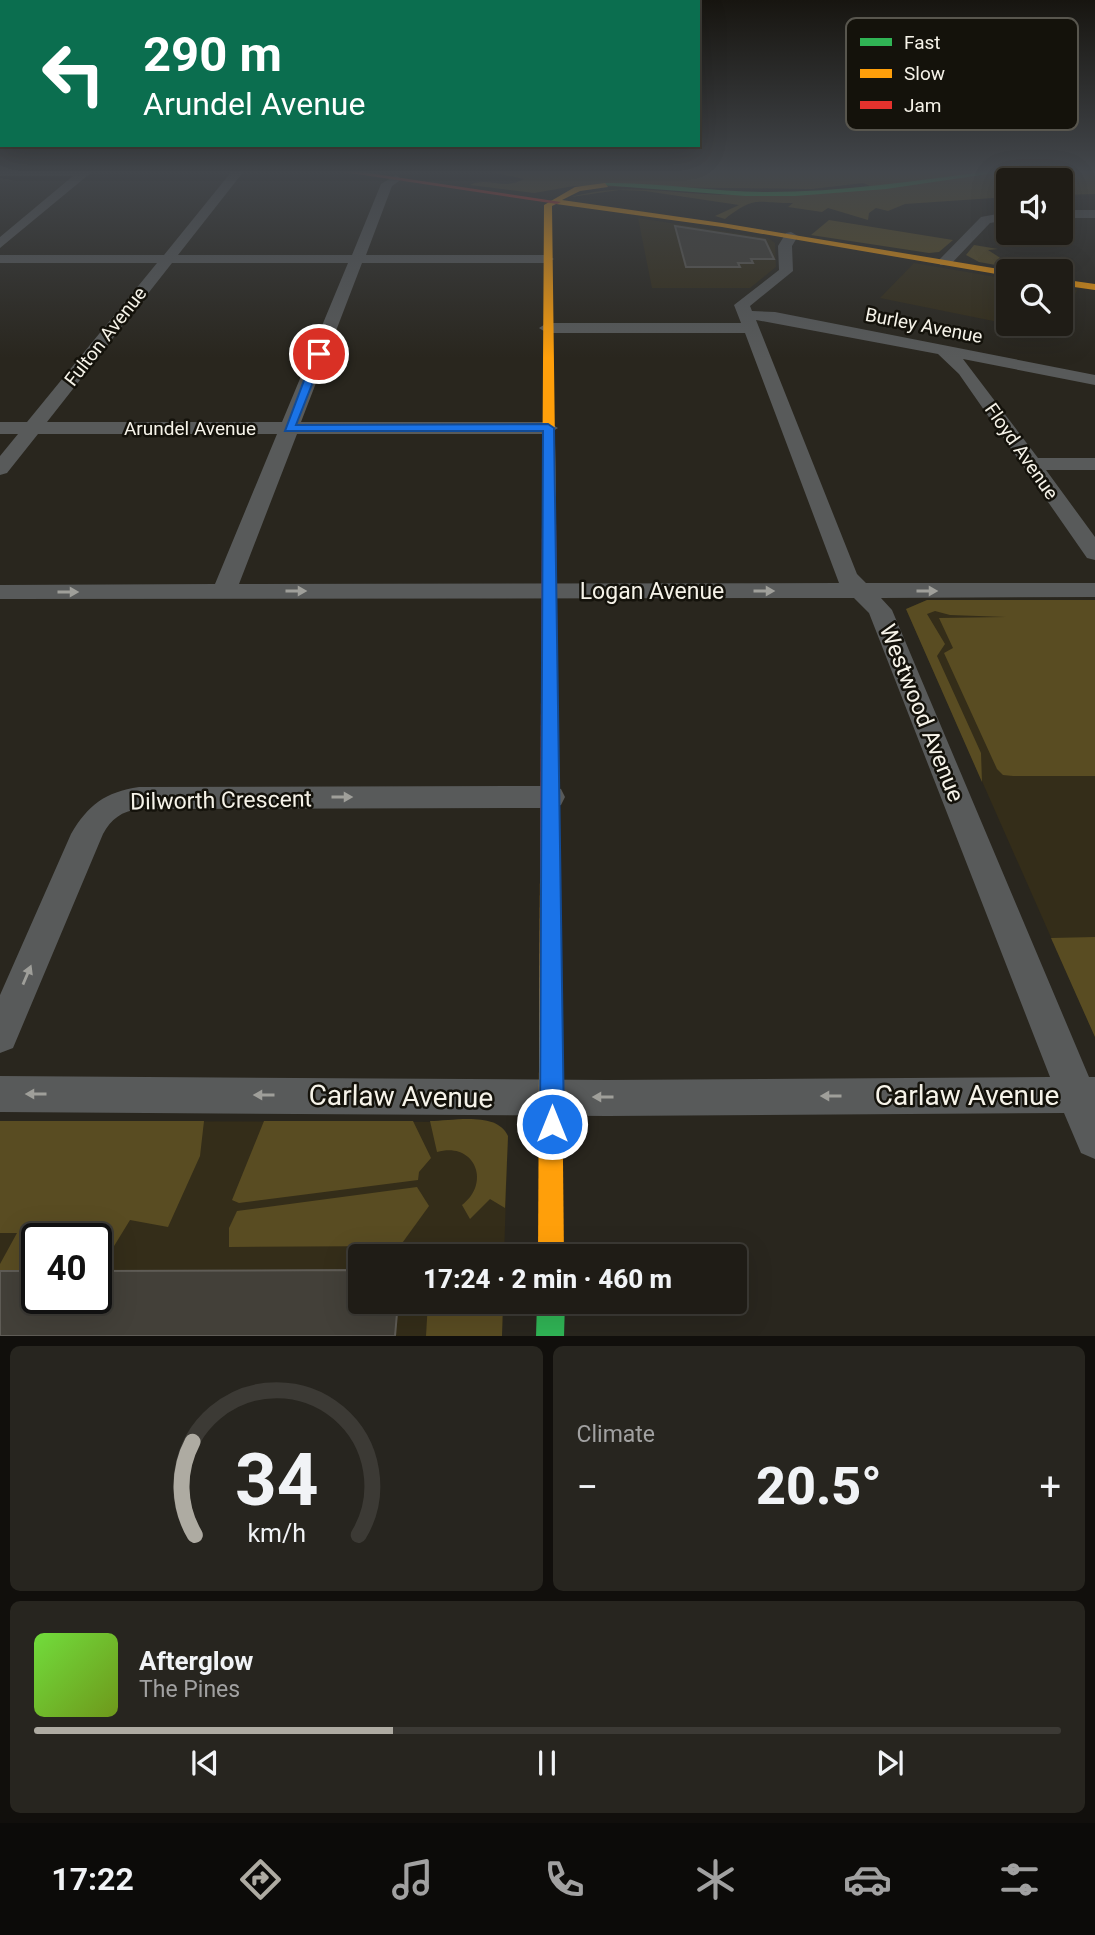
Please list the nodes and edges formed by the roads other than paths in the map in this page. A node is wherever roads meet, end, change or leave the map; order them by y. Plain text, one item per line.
1 (187, 233) edge
2 (367, 233) edge
3 (547, 233) edge
4 (773, 233) edge
5 (973, 233) edge
6 (791, 236) junction
7 (0, 259) edge
8 (166, 259) junction
9 (356, 259) junction
10 (547, 259) junction
11 (945, 262) junction
12 (996, 270) edge
13 (1073, 284) edge
14 (1095, 288) edge
15 (748, 321) junction
16 (547, 328) junction
17 (944, 352) junction
18 (1095, 380) edge
19 (0, 428) edge
20 (32, 428) junction
21 (289, 428) junction
22 (548, 428) junction
23 (1032, 464) junction
24 (1095, 464) edge
25 (0, 468) edge
26 (1095, 553) edge
27 (1095, 590) edge
28 (224, 591) junction
29 (549, 591) junction
30 (859, 591) junction
31 (0, 592) edge
32 (550, 797) junction
33 (0, 1037) edge
34 (0, 1094) edge
35 (1086, 1095) edge
36 (552, 1097) junction
37 (1095, 1140) edge
38 (551, 1244) edge
39 (551, 1314) edge
40 (550, 1336) edge

1 - 8 street, Fulton Avenue
2 - 9 street
3 - 10 street
4 - 6 street
5 - 11 street
6 - 11 street
6 - 15 street
7 - 8 street
8 - 9 street
8 - 20 street, Fulton Avenue
9 - 10 street
9 - 21 street
10 - 16 street
11 - 12 street
13 - 14 street
15 - 16 street, Burley Avenue
15 - 17 street, Burley Avenue
15 - 30 street, Westwood Avenue
16 - 22 street
17 - 18 street, Burley Avenue
17 - 23 street, Floyd Avenue
19 - 20 street, Arundel Avenue
20 - 21 street, Arundel Avenue
20 - 25 street, Fulton Avenue
21 - 22 street, Arundel Avenue
21 - 28 street
22 - 29 street
23 - 24 street
23 - 26 street, Floyd Avenue
30 -> 27 street, Logan Avenue
28 -> 29 street, Logan Avenue
31 -> 28 street, Logan Avenue
29 -> 30 street, Logan Avenue
29 - 32 street
30 - 35 street, Westwood Avenue
33 -> 32 street, Dilworth Crescent
32 - 36 street
36 -> 34 street, Carlaw Avenue
35 -> 36 street, Carlaw Avenue
35 - 37 street, Westwood Avenue
36 - 38 street
39 - 40 street

